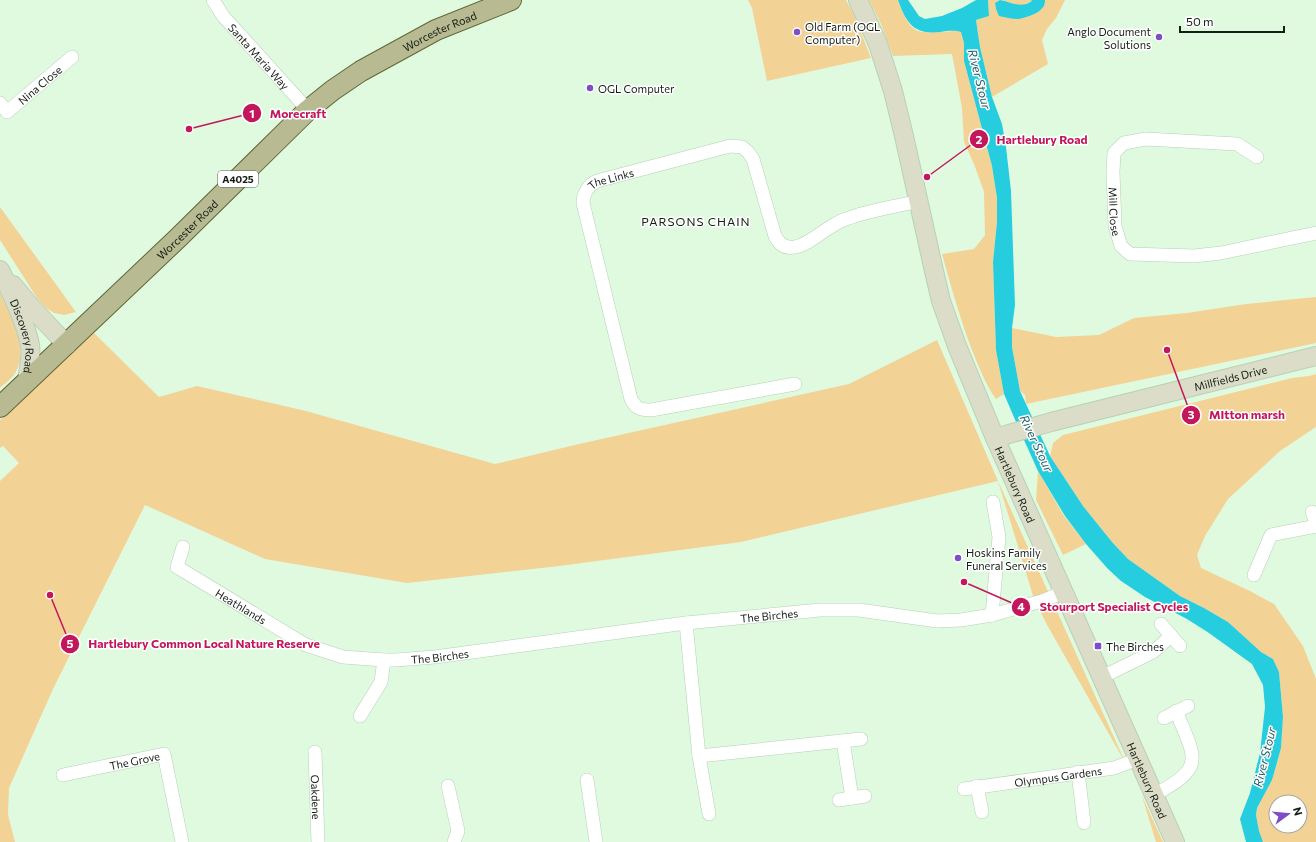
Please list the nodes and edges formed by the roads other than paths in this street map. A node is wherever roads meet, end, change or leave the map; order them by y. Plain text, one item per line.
1 (213, 0) edge
2 (511, 0) edge
3 (858, 0) edge
4 (72, 57) dead end
5 (4, 107) edge
6 (308, 110) junction
7 (1257, 157) dead end
8 (918, 201) junction
9 (1316, 233) edge
10 (0, 266) edge
11 (0, 270) edge
12 (25, 330) junction
13 (62, 349) junction
14 (1316, 356) edge
15 (27, 382) junction
16 (795, 384) dead end
17 (0, 408) edge
18 (1003, 436) junction
19 (993, 502) dead end
20 (1316, 526) edge
21 (183, 547) dead end
22 (1254, 575) dead end
23 (1064, 592) junction
24 (992, 615) junction
25 (686, 623) junction
26 (1161, 624) dead end
27 (1171, 636) junction
28 (1180, 646) dead end
29 (384, 660) junction
30 (1102, 677) junction
31 (1188, 706) dead end
32 (1176, 711) junction
33 (360, 716) dead end
34 (1164, 718) dead end
35 (861, 739) dead end
36 (843, 741) junction
37 (315, 752) dead end
38 (699, 756) junction
39 (1138, 759) junction
40 (1078, 772) junction
41 (63, 775) dead end
42 (587, 780) dead end
43 (448, 786) dead end
44 (977, 786) junction
45 (964, 789) dead end
46 (1154, 795) junction
47 (839, 800) dead end
48 (982, 812) dead end
49 (709, 814) dead end
50 (1084, 823) dead end
51 (182, 842) edge
52 (318, 842) edge
53 (454, 842) edge
54 (596, 842) edge
55 (1175, 842) edge

1 - 6 street, Santa Maria Way
2 - 6 main road, Worcester Road / A4025
3 - 8 main road, Hartlebury Road
4 - 5 street, Nina Close
6 - 13 main road, Worcester Road / A4025
7 - 9 street, Mill Close
8 - 16 street, The Links
8 - 18 main road, Hartlebury Road
10 - 13 main road, Discovery Road
11 - 12 main road, Discovery Road
12 - 13 main road
12 - 15 main road, Discovery Road
13 - 15 main road, Worcester Road / A4025
14 - 18 main road, Millfields Drive
15 - 17 main road, Worcester Road / A4025
18 - 23 main road, Hartlebury Road
19 - 24 street
20 - 22 street
21 - 29 street, Heathlands
23 - 24 street, The Birches
23 - 30 main road, Hartlebury Road
24 - 25 street, The Birches
25 - 29 street, The Birches
25 - 38 street
26 - 27 street
27 - 28 street
27 - 30 street
29 - 33 street
30 - 39 main road, Hartlebury Road
31 - 32 street
32 - 34 street
32 - 46 street
35 - 36 street
36 - 38 street
36 - 47 street
37 - 52 street, Oakdene
38 - 49 street
39 - 40 street, Olympus Gardens
39 - 46 main road, Hartlebury Road
40 - 44 street, Olympus Gardens
40 - 50 street
41 - 51 street, The Grove
42 - 54 street
43 - 53 street
44 - 45 street, Olympus Gardens
44 - 48 street
46 - 55 main road, Hartlebury Road

